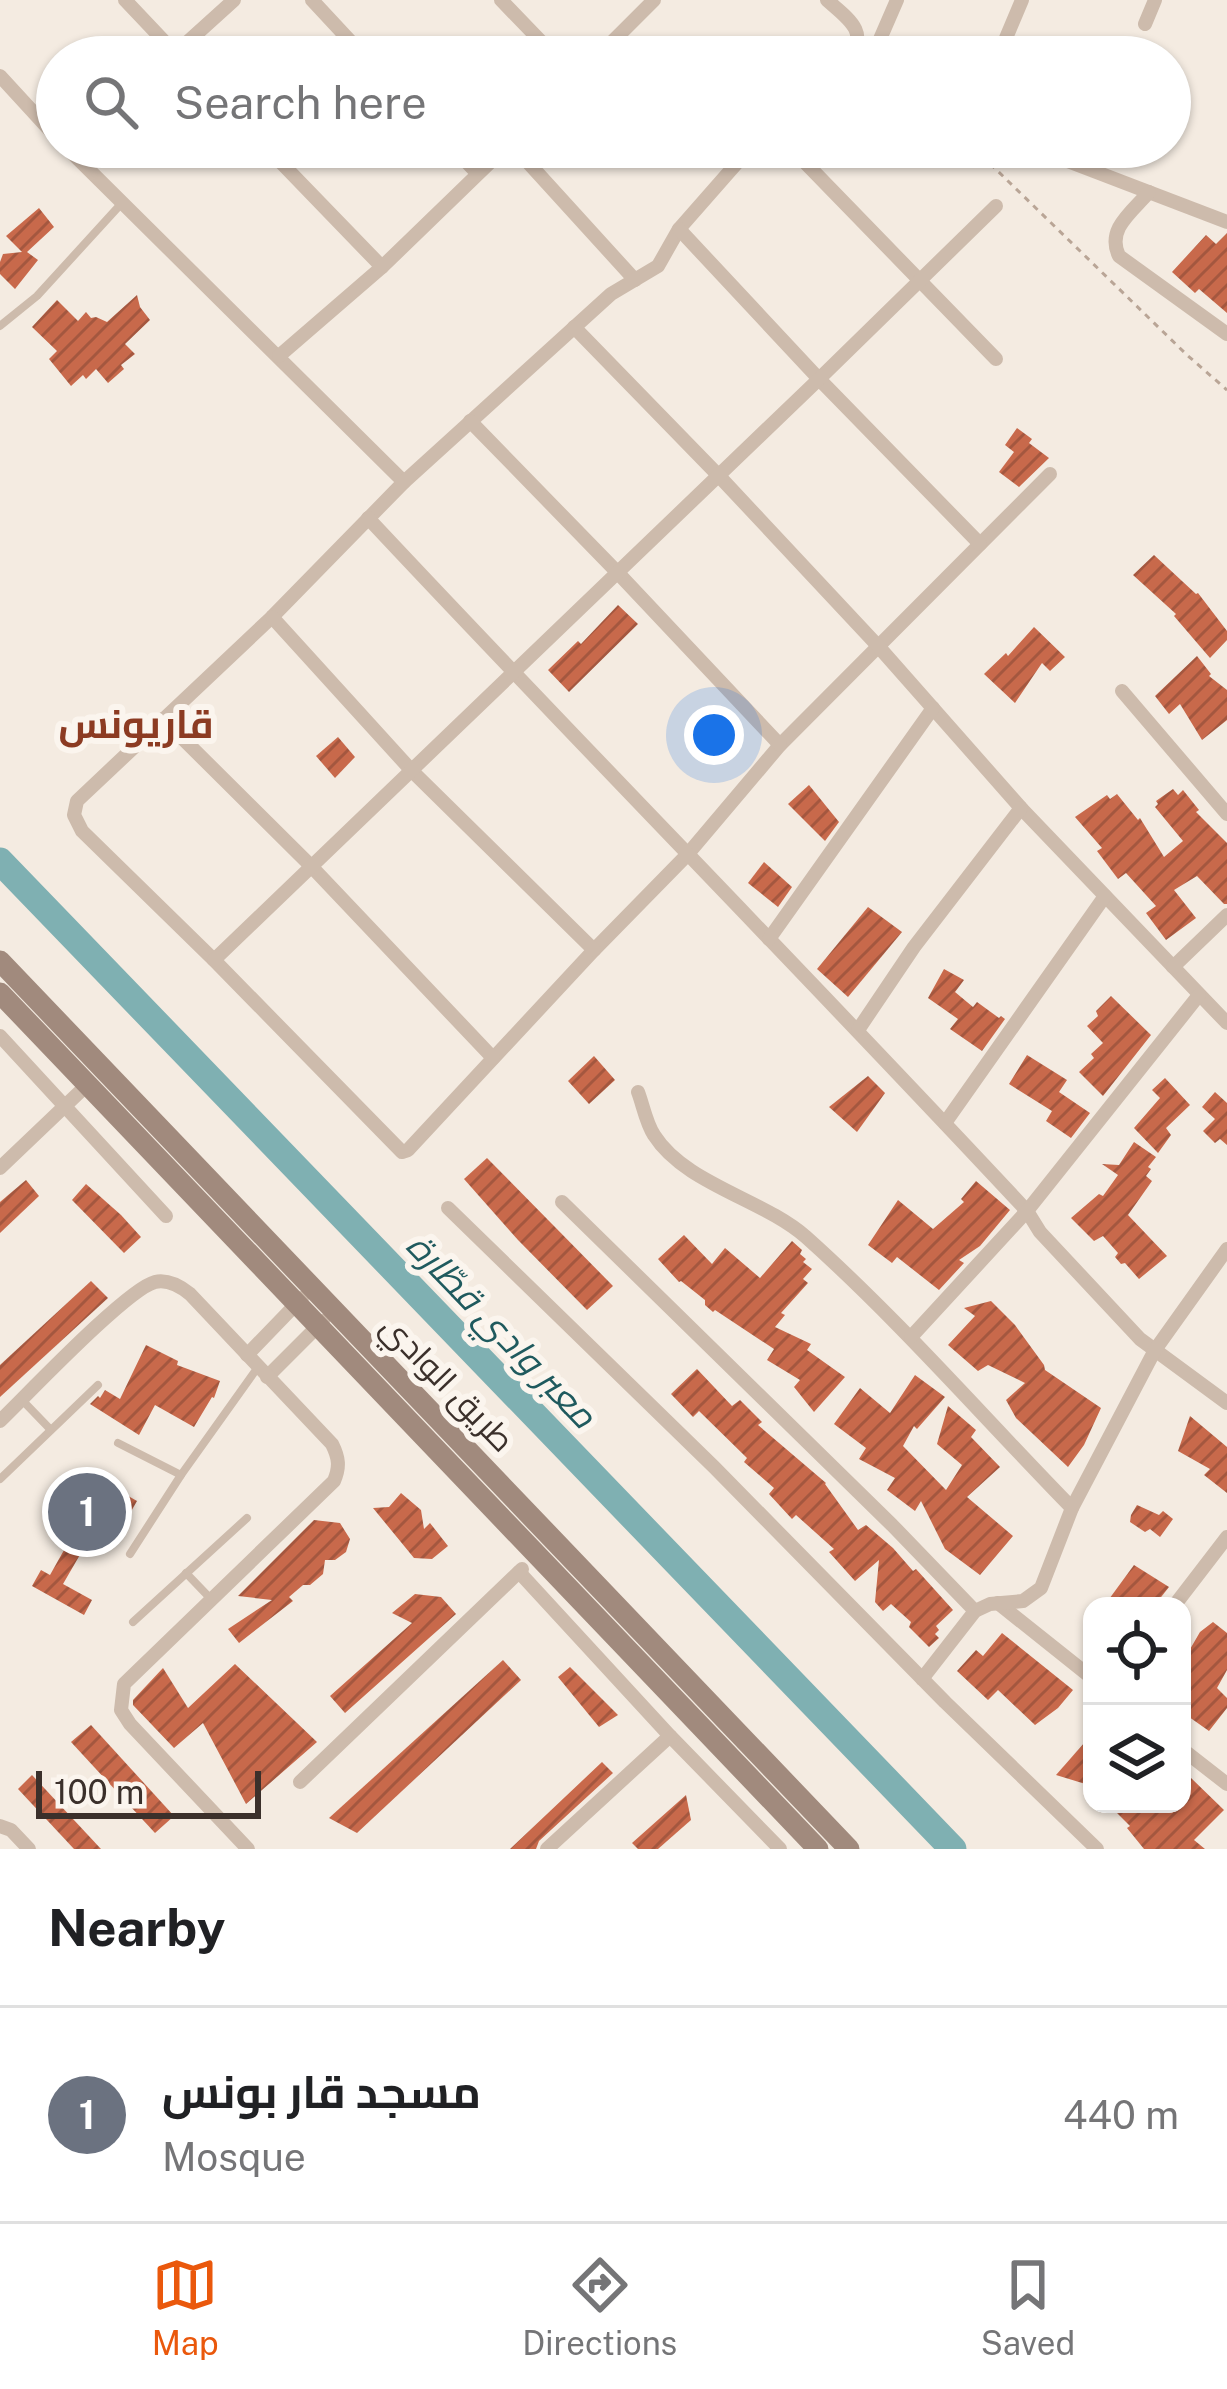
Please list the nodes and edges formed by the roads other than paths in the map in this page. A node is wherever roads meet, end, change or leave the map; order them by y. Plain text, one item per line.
1 (125, 0) edge
2 (234, 0) edge
3 (311, 0) edge
4 (502, 0) edge
5 (654, 0) edge
6 (827, 0) edge
7 (897, 0) edge
8 (1022, 0) edge
9 (1155, 0) edge
10 (1145, 24) dead end
11 (157, 36) edge
12 (196, 36) edge
13 (345, 36) edge
14 (536, 36) edge
15 (618, 36) edge
16 (857, 36) edge
17 (881, 36) edge
18 (1007, 36) edge
19 (0, 76) edge
20 (36, 115) edge
21 (90, 168) edge
22 (286, 168) edge
23 (472, 168) edge
24 (483, 168) edge
25 (530, 168) edge
26 (734, 168) edge
27 (811, 168) edge
28 (1086, 168) edge
29 (477, 173) junction
30 (1149, 192) junction
31 (122, 202) junction
32 (996, 206) dead end
33 (1227, 222) edge
34 (679, 230) junction
35 (382, 267) junction
36 (920, 278) junction
37 (634, 280) junction
38 (0, 326) edge
39 (574, 327) junction
40 (1227, 334) edge
41 (279, 356) junction
42 (996, 359) dead end
43 (819, 379) junction
44 (470, 422) junction
45 (1050, 474) dead end
46 (719, 476) junction
47 (404, 482) junction
48 (368, 518) junction
49 (980, 544) junction
50 (618, 573) junction
51 (272, 617) junction
52 (878, 646) junction
53 (512, 673) junction
54 (1122, 691) dead end
55 (933, 708) junction
56 (163, 719) junction
57 (780, 745) junction
58 (412, 771) junction
59 (1021, 808) junction
60 (1227, 814) edge
61 (687, 855) junction
62 (310, 866) junction
63 (1105, 896) junction
64 (1227, 915) edge
65 (769, 939) junction
66 (594, 950) junction
67 (214, 960) junction
68 (0, 961) edge
69 (1173, 967) junction
70 (0, 992) edge
71 (1199, 995) junction
72 (1227, 1023) edge
73 (858, 1030) junction
74 (0, 1036) edge
75 (493, 1058) junction
76 (88, 1084) junction
77 (638, 1092) dead end
78 (66, 1105) junction
79 (945, 1123) junction
80 (0, 1168) edge
81 (562, 1202) dead end
82 (448, 1208) dead end
83 (1027, 1211) junction
84 (166, 1216) dead end
85 (1227, 1249) edge
86 (304, 1296) junction
87 (326, 1318) junction
88 (910, 1337) junction
89 (1155, 1350) junction
90 (247, 1355) junction
91 (263, 1372) junction
92 (98, 1384) dead end
93 (22, 1400) junction
94 (1227, 1403) edge
95 (0, 1421) edge
96 (50, 1429) junction
97 (118, 1443) dead end
98 (181, 1475) junction
99 (0, 1479) edge
100 (1072, 1508) junction
101 (248, 1518) dead end
102 (1227, 1537) edge
103 (130, 1554) dead end
104 (539, 1554) junction
105 (519, 1572) junction
106 (186, 1573) junction
107 (1181, 1597) edge
108 (211, 1599) junction
109 (998, 1603) junction
110 (975, 1611) junction
111 (133, 1622) dead end
112 (1083, 1671) edge
113 (922, 1679) junction
114 (670, 1736) junction
115 (1191, 1756) edge
116 (300, 1782) dead end
117 (1227, 1784) edge
118 (0, 1826) edge
119 (29, 1849) edge
120 (248, 1849) edge
121 (547, 1849) edge
122 (780, 1849) edge
123 (818, 1849) edge
124 (849, 1849) edge
125 (1097, 1849) edge

1 - 11 street
2 - 12 street
3 - 13 street
4 - 14 street
5 - 15 street
6 - 16 street
7 - 17 street
8 - 18 street
9 - 10 street
19 - 20 street
21 - 31 street
22 - 35 street
23 - 29 street
24 - 29 street
25 - 37 street
26 - 34 street
27 - 36 street
28 - 30 street
29 - 35 street
30 - 33 street
30 - 40 street
31 - 38 lane
31 - 41 street
32 - 36 street
34 - 37 street
34 - 43 street
35 - 41 street
36 - 42 street
36 - 43 street
37 - 39 street
39 - 44 street
39 - 46 street
41 - 47 street
43 - 46 street
43 - 49 street
44 - 47 street
44 - 50 street
45 - 49 street
46 - 50 street
46 - 52 street
47 - 48 street
48 - 51 street
48 - 53 street
49 - 52 street
50 - 53 street
50 - 57 street
51 - 56 street
51 - 58 street
52 - 55 street
52 - 57 street
53 - 58 street
53 - 61 street
54 - 60 street
55 - 59 street
55 - 65 street
56 - 62 street
56 - 67 street
57 - 61 street
58 - 62 street
58 - 66 street
59 - 63 street
59 - 73 street
61 - 65 street
61 - 66 street
62 - 67 street
62 - 75 street
63 - 69 street
63 - 79 street
64 - 69 street
65 - 73 street
66 - 75 street
67 - 75 street
68 - 86 main road, طريق الوادي
69 - 71 street
70 - 76 main road, طريق الوادي
71 - 72 street
71 - 83 street
73 - 79 street
74 - 78 street
76 - 78 street
76 - 86 main road, طريق الوادي
77 - 88 street
78 - 80 street
78 - 84 street
79 - 83 street
81 - 110 street
82 - 113 street
83 - 88 street
83 - 89 street
85 - 89 street
86 - 87 main road, طريق الوادي
86 - 90 street
87 - 91 street
87 - 104 main road, طريق الوادي
87 - 124 main road, طريق الوادي
88 - 100 street
89 - 94 street
89 - 100 street
90 - 91 street
90 - 93 street
91 - 98 lane
91 - 108 street
92 - 96 lane
93 - 95 street
93 - 96 lane
96 - 99 lane
97 - 98 lane
98 - 103 lane
100 - 109 street
101 - 106 lane
102 - 107 street
104 - 105 street
104 - 123 main road, طريق الوادي
105 - 114 street
105 - 116 street
106 - 108 lane
106 - 111 lane
108 - 120 street
109 - 110 street
109 - 112 street
110 - 113 street
113 - 125 street
114 - 121 street
114 - 122 street
115 - 117 street
118 - 119 street

